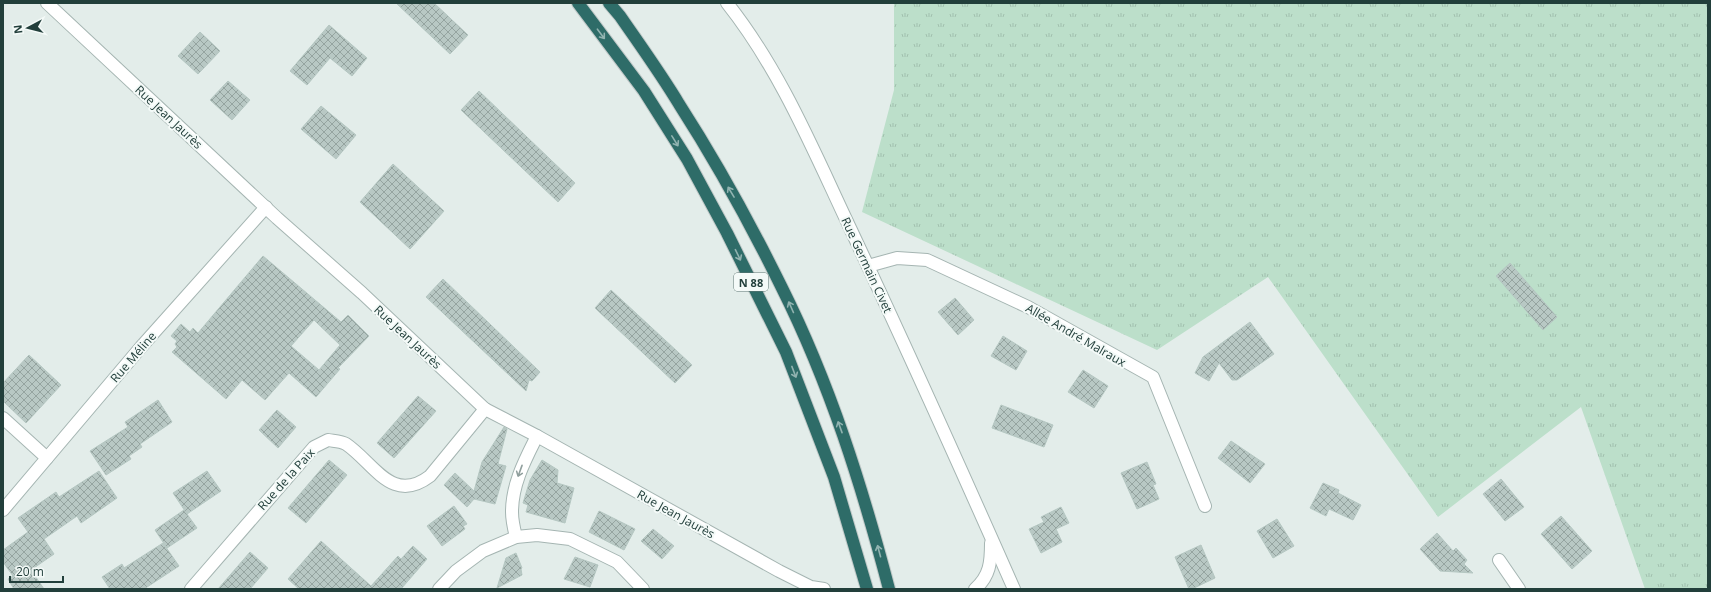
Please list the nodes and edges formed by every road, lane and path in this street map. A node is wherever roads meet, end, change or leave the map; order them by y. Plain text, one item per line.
1 (47, 3) edge
2 (578, 3) edge
3 (609, 3) edge
4 (727, 3) edge
5 (266, 207) junction
6 (868, 266) junction
7 (485, 409) junction
8 (3, 418) edge
9 (537, 436) junction
10 (47, 458) junction
11 (1205, 506) dead end
12 (3, 510) edge
13 (990, 536) junction
14 (516, 537) junction
15 (1499, 560) dead end
16 (191, 589) edge
17 (439, 589) edge
18 (643, 589) edge
19 (824, 589) edge
20 (867, 589) edge
21 (889, 589) edge
22 (975, 589) edge
23 (1014, 589) edge
24 (1519, 589) edge

1 - 5 street, Rue Jean Jaurès
2 -> 20 highway, N 88
21 -> 3 highway, N 88
4 - 6 street, Rue Germain Civet
5 - 7 street, Rue Jean Jaurès
5 - 10 street, Rue Méline
6 - 11 street, Allée André Malraux
6 - 13 street, Rue Germain Civet
7 - 9 street, Rue Jean Jaurès
7 - 16 street, Rue de la Paix
8 - 10 street
9 -> 14 street
9 - 19 street, Rue Jean Jaurès
10 - 12 street, Rue Méline
13 - 22 street
13 - 23 street, Rue Germain Civet
14 - 17 street
14 - 18 street
15 - 24 street

